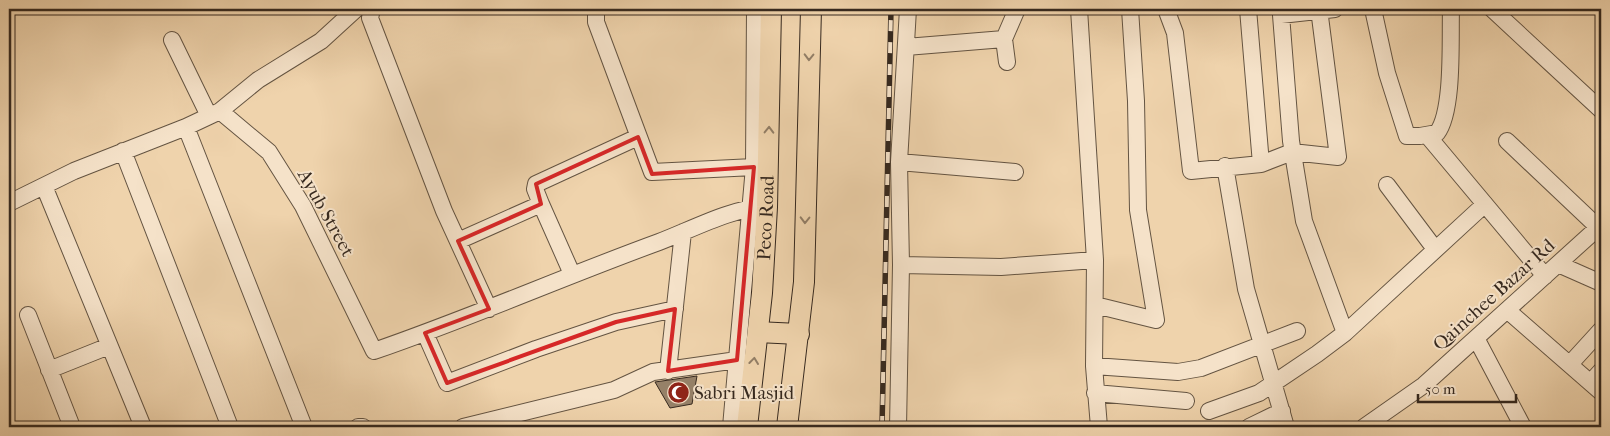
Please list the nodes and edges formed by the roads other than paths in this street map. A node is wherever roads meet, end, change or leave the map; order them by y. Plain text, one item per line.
1 (356, 9) edge
2 (372, 9) edge
3 (596, 9) edge
4 (755, 9) edge
5 (771, 9) edge
6 (811, 9) edge
7 (908, 9) edge
8 (1017, 9) edge
9 (1080, 9) edge
10 (1130, 9) edge
11 (1166, 9) edge
12 (1248, 9) edge
13 (1324, 9) edge
14 (1373, 9) edge
15 (1451, 9) edge
16 (1492, 9) edge
17 (1004, 39) junction
18 (172, 40) dead end
19 (906, 47) junction
20 (1006, 62) dead end
21 (1601, 110) edge
22 (215, 113) junction
23 (186, 127) junction
24 (1427, 135) junction
25 (638, 137) junction
26 (1507, 141) dead end
27 (123, 151) junction
28 (1292, 152) junction
29 (899, 162) junction
30 (1261, 164) junction
31 (1225, 166) junction
32 (754, 167) junction
33 (1015, 172) dead end
34 (1387, 185) dead end
35 (44, 186) junction
36 (9, 203) edge
37 (541, 204) junction
38 (1485, 204) junction
39 (760, 207) junction
40 (1600, 228) edge
41 (683, 232) junction
42 (458, 241) junction
43 (1435, 250) junction
44 (1094, 260) junction
45 (1558, 264) junction
46 (901, 265) junction
47 (572, 274) junction
48 (1545, 276) junction
49 (1601, 283) edge
50 (1095, 305) junction
51 (489, 309) junction
52 (675, 309) junction
53 (1507, 310) junction
54 (28, 315) dead end
55 (1601, 330) edge
56 (1297, 331) dead end
57 (758, 332) junction
58 (425, 333) junction
59 (1345, 333) junction
60 (799, 334) junction
61 (1476, 338) junction
62 (1263, 345) junction
63 (109, 346) junction
64 (738, 360) junction
65 (1570, 364) junction
66 (1094, 366) junction
67 (49, 370) junction
68 (668, 371) junction
69 (1598, 382) edge
70 (1275, 384) junction
71 (1096, 393) junction
72 (1186, 401) dead end
73 (1208, 411) dead end
74 (1282, 411) junction
75 (72, 427) edge
76 (142, 427) edge
77 (230, 427) edge
78 (304, 427) edge
79 (358, 427) edge
80 (363, 427) edge
81 (463, 427) edge
82 (730, 427) edge
83 (747, 427) edge
84 (788, 427) edge
85 (898, 427) edge
86 (1099, 427) edge
87 (1249, 427) edge
88 (1286, 427) edge
89 (1364, 427) edge
90 (1522, 427) edge

1 - 22 street
2 - 42 street
3 - 25 street
4 - 32 street
39 -> 5 main road, Peco Road
6 -> 60 main road, Peco Road
7 - 19 street
8 - 17 street
9 - 44 street
10 - 50 street
11 - 31 street
12 - 30 street
13 - 28 street
13 - 28 street
14 - 24 street
15 - 24 street
16 - 21 street
17 - 19 street
17 - 20 street
18 - 22 street
19 - 29 street
22 - 23 street
22 - 58 street, Ayub Street
23 - 27 street
23 - 78 street
24 - 38 street
25 - 32 street
25 - 37 street
26 - 40 street
27 - 35 street
27 - 77 street
28 - 30 street
28 - 59 street
29 - 33 street
29 - 46 street
30 - 31 street
31 - 62 street
32 - 39 street
34 - 43 street
35 - 36 street
35 - 63 street
37 - 42 street
37 - 47 street
38 - 43 street
38 - 48 street
39 - 41 street
39 - 57 main road, Peco Road
39 - 64 street
40 - 45 street, Qainchee Bazar Rd
41 - 47 street
41 - 52 street
42 - 51 street
43 - 59 street
44 - 46 street
44 - 50 street
45 - 48 street, Qainchee Bazar Rd
45 - 49 street
46 - 85 street
47 - 51 street
48 - 53 street, Qainchee Bazar Rd
50 - 66 street
51 - 58 street
52 - 58 street
52 - 68 street
53 - 61 street, Qainchee Bazar Rd
53 - 65 street
54 - 67 street
55 - 65 street
56 - 62 street
57 - 60 main road
83 -> 57 main road, Peco Road
59 - 70 street
60 - 84 main road, Peco Road
61 - 89 street, Qainchee Bazar Rd
61 - 90 street
62 - 66 street
62 - 70 street
63 - 67 street
63 - 76 street
64 - 68 street
64 - 82 street
65 - 69 street
66 - 71 street
67 - 75 street
68 - 81 street
70 - 73 street
70 - 74 street
71 - 72 street
71 - 86 street
74 - 87 street
74 - 88 street
79 - 80 street

